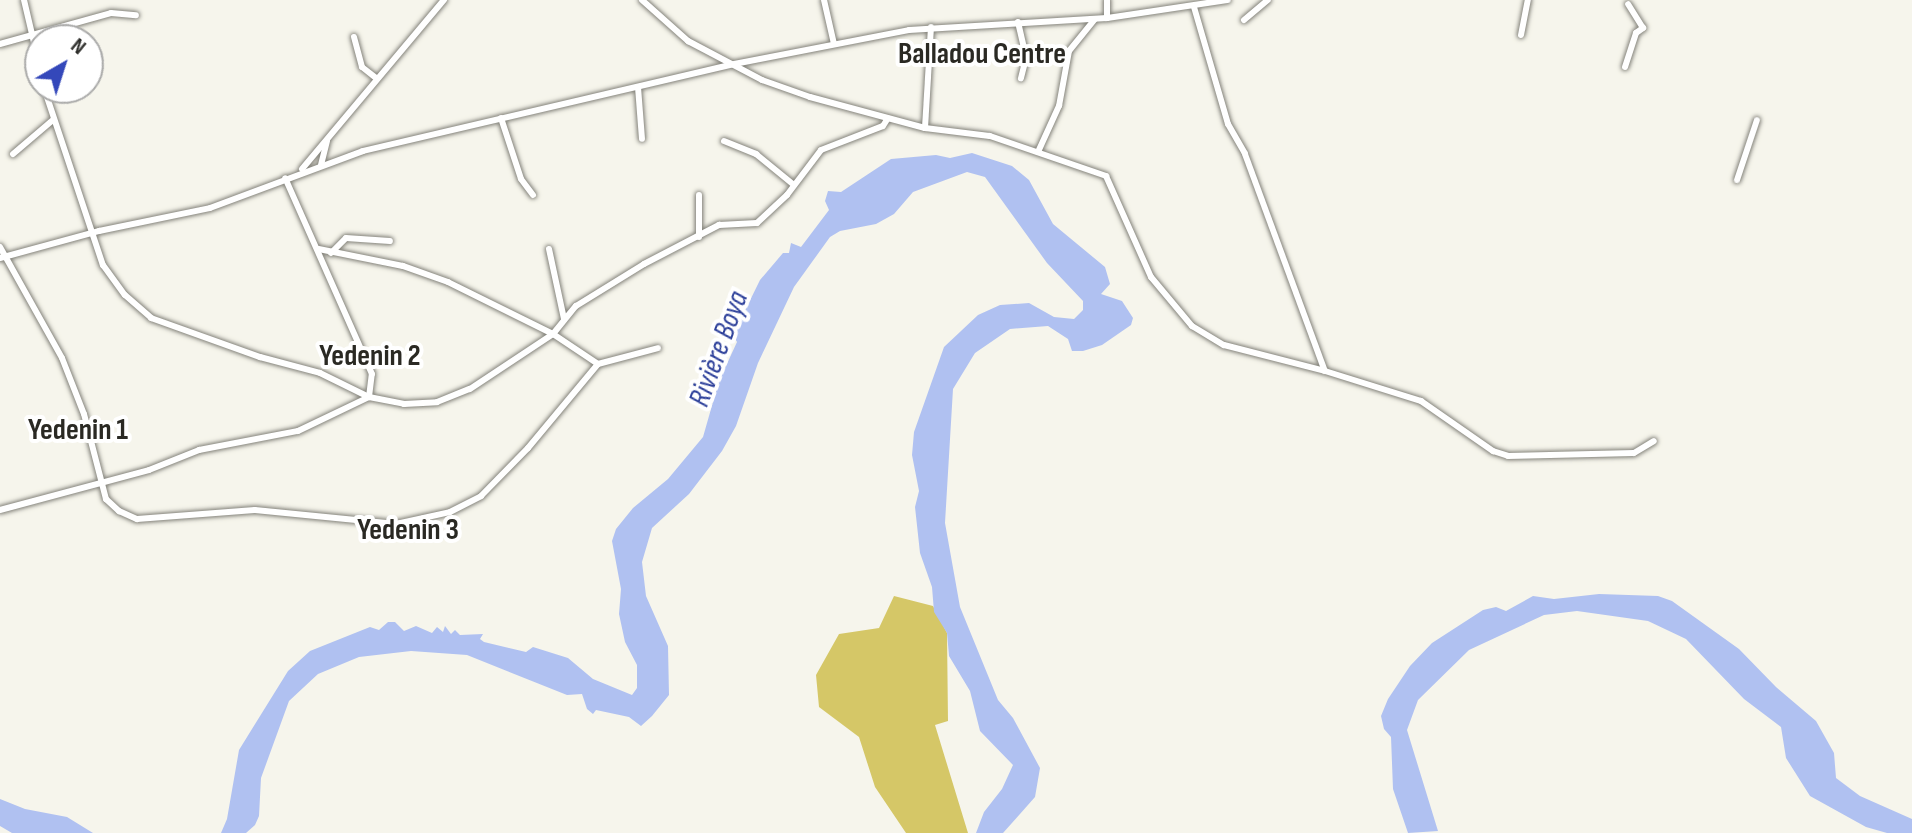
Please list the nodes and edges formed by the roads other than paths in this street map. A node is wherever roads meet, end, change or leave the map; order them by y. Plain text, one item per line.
1 (24, 0) edge
2 (444, 0) edge
3 (642, 0) edge
4 (824, 0) edge
5 (1107, 0) edge
6 (1228, 0) edge
7 (1268, 0) edge
8 (1528, 0) edge
9 (1203, 3) edge
10 (1628, 4) dead end
11 (1194, 7) junction
12 (136, 15) dead end
13 (1096, 18) junction
14 (1107, 18) junction
15 (1244, 20) dead end
16 (1018, 22) junction
17 (30, 24) edge
18 (72, 24) edge
19 (931, 27) junction
20 (1521, 35) dead end
21 (24, 37) edge
22 (354, 37) dead end
23 (0, 44) edge
24 (834, 44) junction
25 (729, 65) junction
26 (1625, 67) dead end
27 (376, 78) junction
28 (1021, 78) dead end
29 (638, 87) junction
30 (48, 104) edge
31 (501, 118) junction
32 (888, 118) junction
33 (53, 120) junction
34 (1757, 120) dead end
35 (925, 128) junction
36 (642, 139) dead end
37 (327, 140) junction
38 (724, 141) dead end
39 (1038, 152) junction
40 (13, 154) dead end
41 (321, 165) junction
42 (300, 171) junction
43 (285, 178) junction
44 (1737, 180) dead end
45 (794, 185) junction
46 (533, 195) dead end
47 (699, 195) dead end
48 (87, 217) junction
49 (93, 233) junction
50 (84, 235) junction
51 (699, 237) junction
52 (390, 241) dead end
53 (0, 247) edge
54 (319, 249) junction
55 (549, 249) dead end
56 (331, 253) junction
57 (2, 257) edge
58 (564, 319) junction
59 (553, 334) junction
60 (658, 348) dead end
61 (598, 364) junction
62 (1325, 371) junction
63 (369, 397) junction
64 (1654, 441) dead end
65 (100, 484) junction
66 (0, 510) edge

1 - 17 street
2 - 27 street
3 - 25 street
4 - 24 street
5 - 14 street
6 - 9 street
7 - 15 street
8 - 20 street
9 - 11 street
10 - 26 street
11 - 14 street
11 - 62 street
12 - 18 street
13 - 14 street
13 - 16 street
13 - 39 street
16 - 19 street
16 - 28 street
19 - 24 street
19 - 35 street
21 - 23 street
22 - 27 street
24 - 25 street
25 - 29 street
25 - 32 street
27 - 37 street
29 - 31 street
29 - 36 street
30 - 33 street
31 - 41 street
31 - 46 street
32 - 35 street
32 - 45 street
33 - 40 street
33 - 48 street
34 - 44 street
35 - 39 street
37 - 41 street
37 - 42 street
38 - 45 street
39 - 62 street
41 - 42 street
42 - 43 street
43 - 49 street
43 - 54 street
45 - 51 street
47 - 51 street
48 - 49 street
48 - 50 street
49 - 50 street
49 - 63 street
50 - 57 street
51 - 58 street
52 - 56 street
53 - 57 street
54 - 56 street
54 - 63 street
55 - 58 street
56 - 59 street
57 - 65 street
58 - 59 street
59 - 61 street
59 - 63 street
60 - 61 street
61 - 65 street
62 - 64 street
63 - 65 street
65 - 66 street

